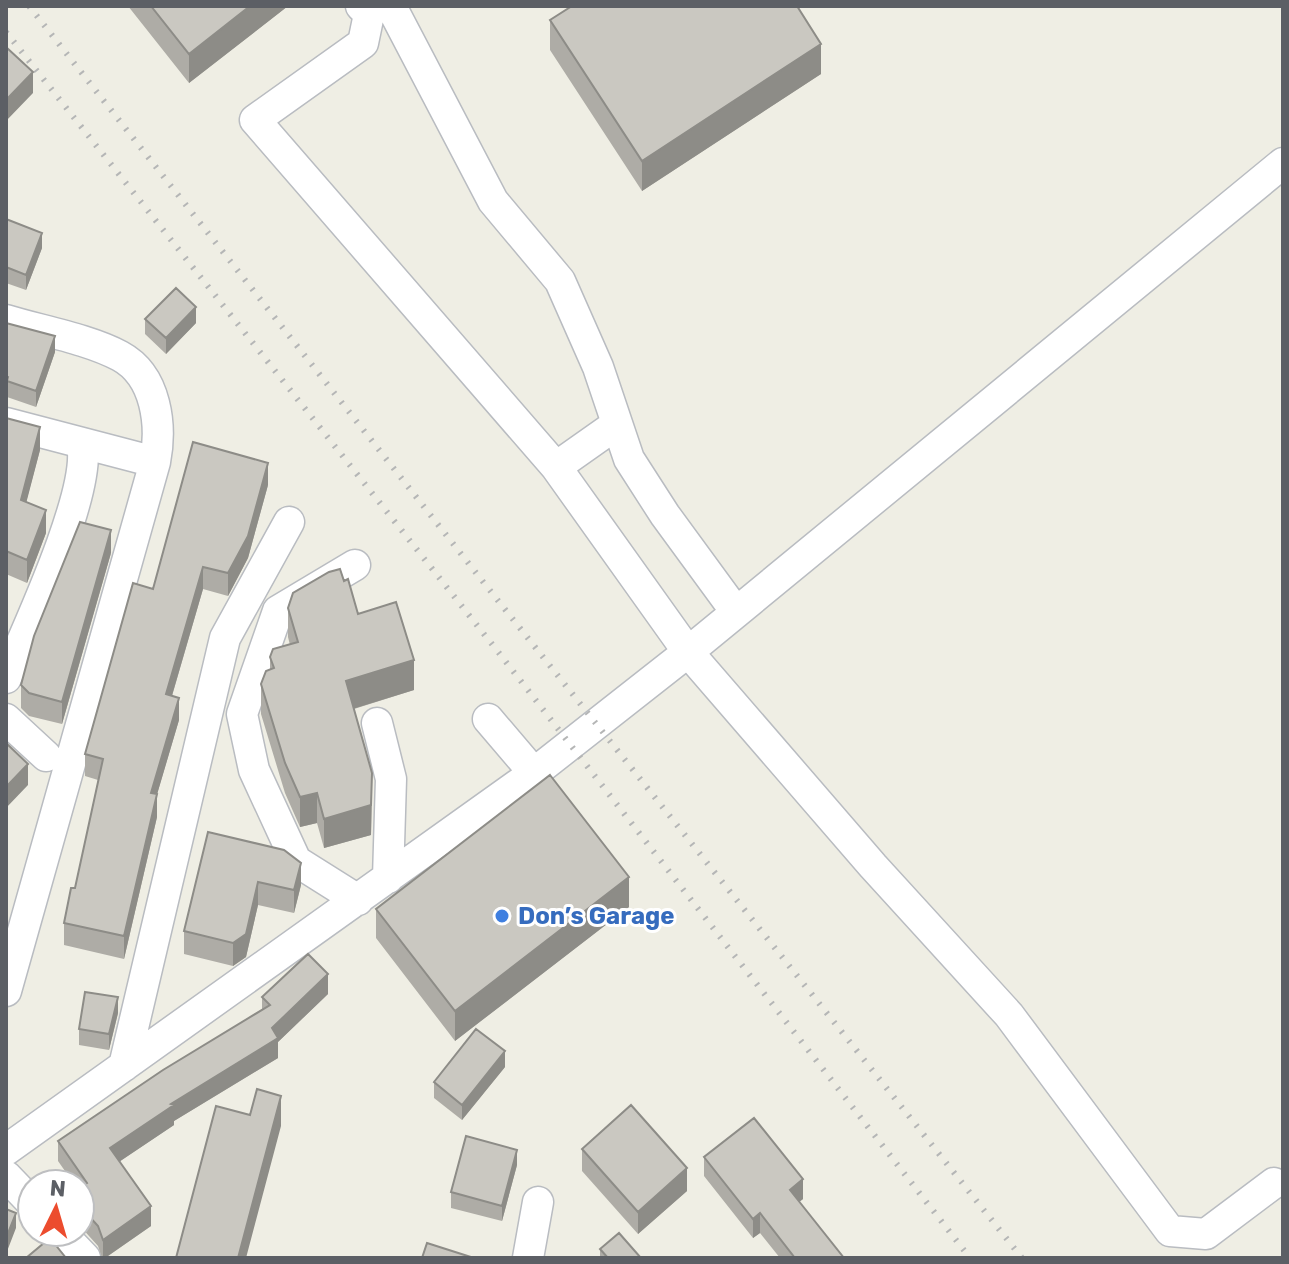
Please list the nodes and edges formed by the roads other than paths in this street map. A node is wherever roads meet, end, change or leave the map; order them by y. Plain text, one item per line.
1 (361, 6) edge
2 (392, 8) dead end
3 (1283, 163) edge
4 (6, 320) edge
5 (6, 423) edge
6 (617, 424) junction
7 (82, 444) junction
8 (155, 462) junction
9 (556, 467) junction
10 (289, 522) dead end
11 (355, 565) dead end
12 (736, 612) junction
13 (688, 652) junction
14 (6, 678) edge
15 (6, 719) edge
16 (488, 719) dead end
17 (377, 723) dead end
18 (46, 756) dead end
19 (534, 773) junction
20 (388, 878) junction
21 (358, 900) junction
22 (6, 991) edge
23 (124, 1066) junction
24 (6, 1150) edge
25 (1274, 1183) dead end
26 (538, 1202) dead end
27 (528, 1258) edge

1 - 9 street
2 - 6 street
3 - 12 street
4 - 8 street
5 - 7 street
6 - 9 street
6 - 12 street
7 - 8 street
7 - 14 street
8 - 22 street
9 - 13 street
10 - 23 street
11 - 21 street
12 - 13 street
13 - 19 street
13 - 25 street
15 - 18 street
16 - 19 street
17 - 20 street
19 - 20 street
20 - 21 street
21 - 23 street
23 - 24 street
26 - 27 street

